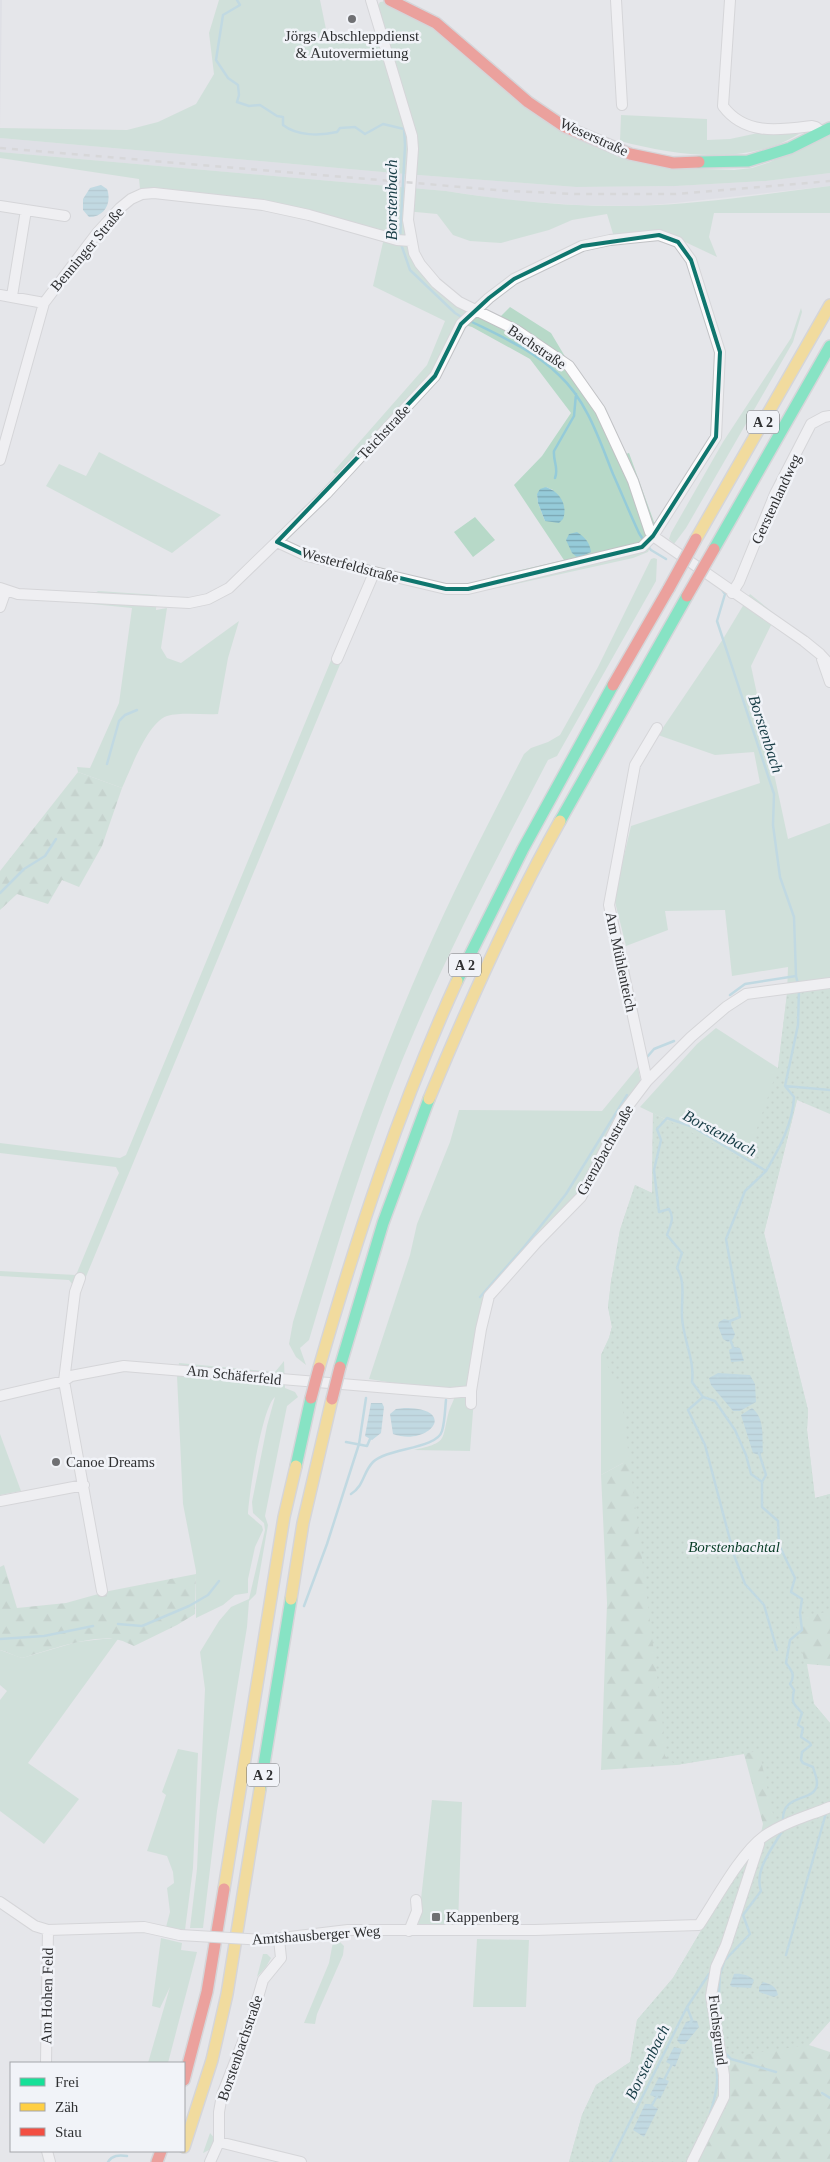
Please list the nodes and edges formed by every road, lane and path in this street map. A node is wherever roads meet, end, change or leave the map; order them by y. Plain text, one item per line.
1 (371, 0) edge
2 (390, 0) edge
3 (616, 0) edge
4 (730, 0) edge
5 (622, 106) dead end
6 (826, 130) edge
7 (0, 206) edge
8 (26, 210) junction
9 (64, 216) dead end
10 (403, 240) junction
11 (0, 294) edge
12 (12, 296) junction
13 (44, 303) junction
14 (830, 305) edge
15 (472, 313) junction
16 (830, 346) edge
17 (830, 416) edge
18 (0, 460) edge
19 (652, 537) junction
20 (277, 542) junction
21 (374, 573) junction
22 (3, 589) edge
23 (732, 593) junction
24 (0, 607) edge
25 (820, 654) junction
26 (337, 659) dead end
27 (830, 665) edge
28 (830, 682) edge
29 (657, 728) dead end
30 (830, 983) edge
31 (647, 1082) junction
32 (80, 1278) dead end
33 (64, 1381) junction
34 (471, 1391) junction
35 (0, 1396) edge
36 (471, 1404) dead end
37 (84, 1485) junction
38 (0, 1501) edge
39 (102, 1591) dead end
40 (830, 1807) edge
41 (761, 1838) junction
42 (416, 1900) dead end
43 (0, 1902) edge
44 (48, 1930) junction
45 (408, 1931) junction
46 (280, 1939) junction
47 (46, 2062) edge
48 (185, 2076) edge
49 (219, 2142) junction
50 (185, 2143) edge
51 (210, 2162) edge
52 (301, 2162) edge
53 (692, 2162) edge

1 - 10 street, Bachstraße
2 - 6 main road, Weserstraße
3 - 5 street
4 - 6 street
7 - 8 street
8 - 9 street
8 - 12 street
10 - 13 street, Benninger Straße
10 - 15 street, Bachstraße
11 - 12 street
12 - 13 street
13 - 18 street, Benninger Straße
14 - 48 main road, A 2, bridge
15 - 19 street, Bachstraße
15 - 19 street, Teichstraße
15 - 20 street, Teichstraße
16 - 50 main road, A 2, bridge
17 - 23 street, Gerstenlandweg
19 - 21 street, Westerfeldstraße
19 - 23 street
20 - 21 street, Westerfeldstraße
20 - 22 street
21 - 26 street
22 - 24 street
23 - 25 street
25 - 27 street
25 - 28 street
29 - 31 street, Am Mühlenteich
30 - 31 street, Grenzbachstraße
31 - 34 street, Grenzbachstraße
32 - 33 street
33 - 34 street, Am Schäferfeld
33 - 35 street, Am Schäferfeld
33 - 37 street
34 - 36 street, Grenzbachstraße
37 - 38 street
37 - 39 street
40 - 41 street, Amtshausberger Weg
41 - 45 street, Amtshausberger Weg
41 - 53 street, Fuchsgrund
42 - 45 street
43 - 44 street, Amtshausberger Weg
44 - 46 street, Amtshausberger Weg, bridge
44 - 47 street, Am Hohen Feld
45 - 46 street, Amtshausberger Weg
46 - 49 street, Borstenbachstraße
49 - 51 street, Borstenbachstraße
49 - 52 street

